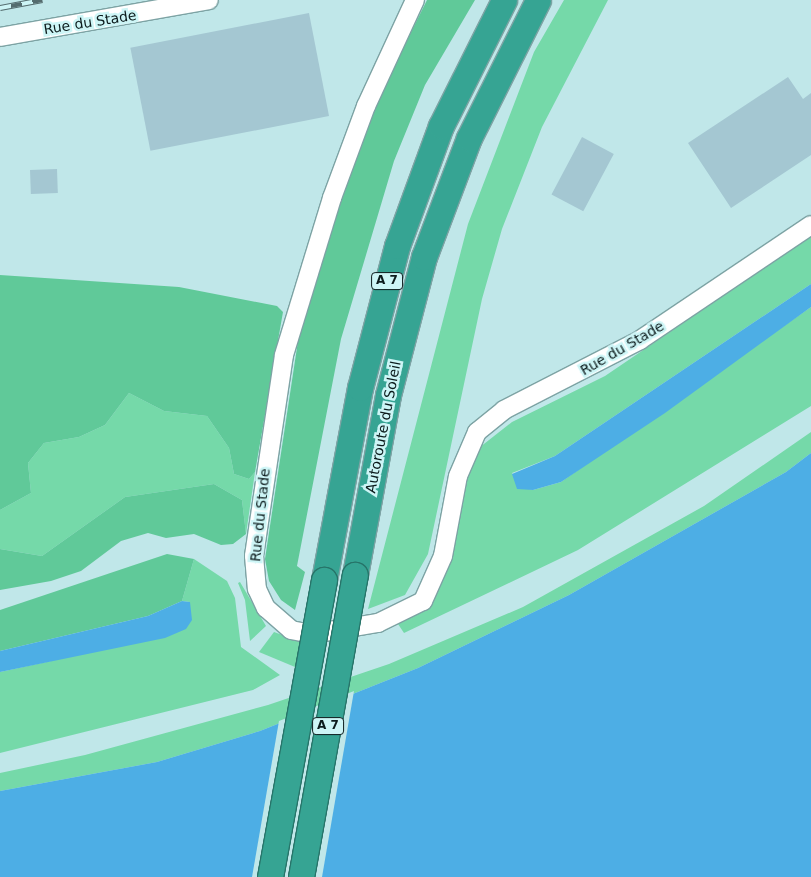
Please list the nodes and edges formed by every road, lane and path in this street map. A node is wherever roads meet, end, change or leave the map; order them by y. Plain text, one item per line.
1 (209, 0) edge
2 (415, 0) edge
3 (504, 0) edge
4 (538, 0) edge
5 (151, 6) edge
6 (0, 37) edge
7 (811, 225) edge
8 (270, 877) edge
9 (301, 877) edge

1 - 5 street, Rue du Stade
2 - 7 street, Rue du Stade
3 - 8 highway, Autoroute du Soleil / A 7, bridge
4 - 9 highway, Autoroute du Soleil / A 7, bridge
5 - 6 street, Rue du Stade

